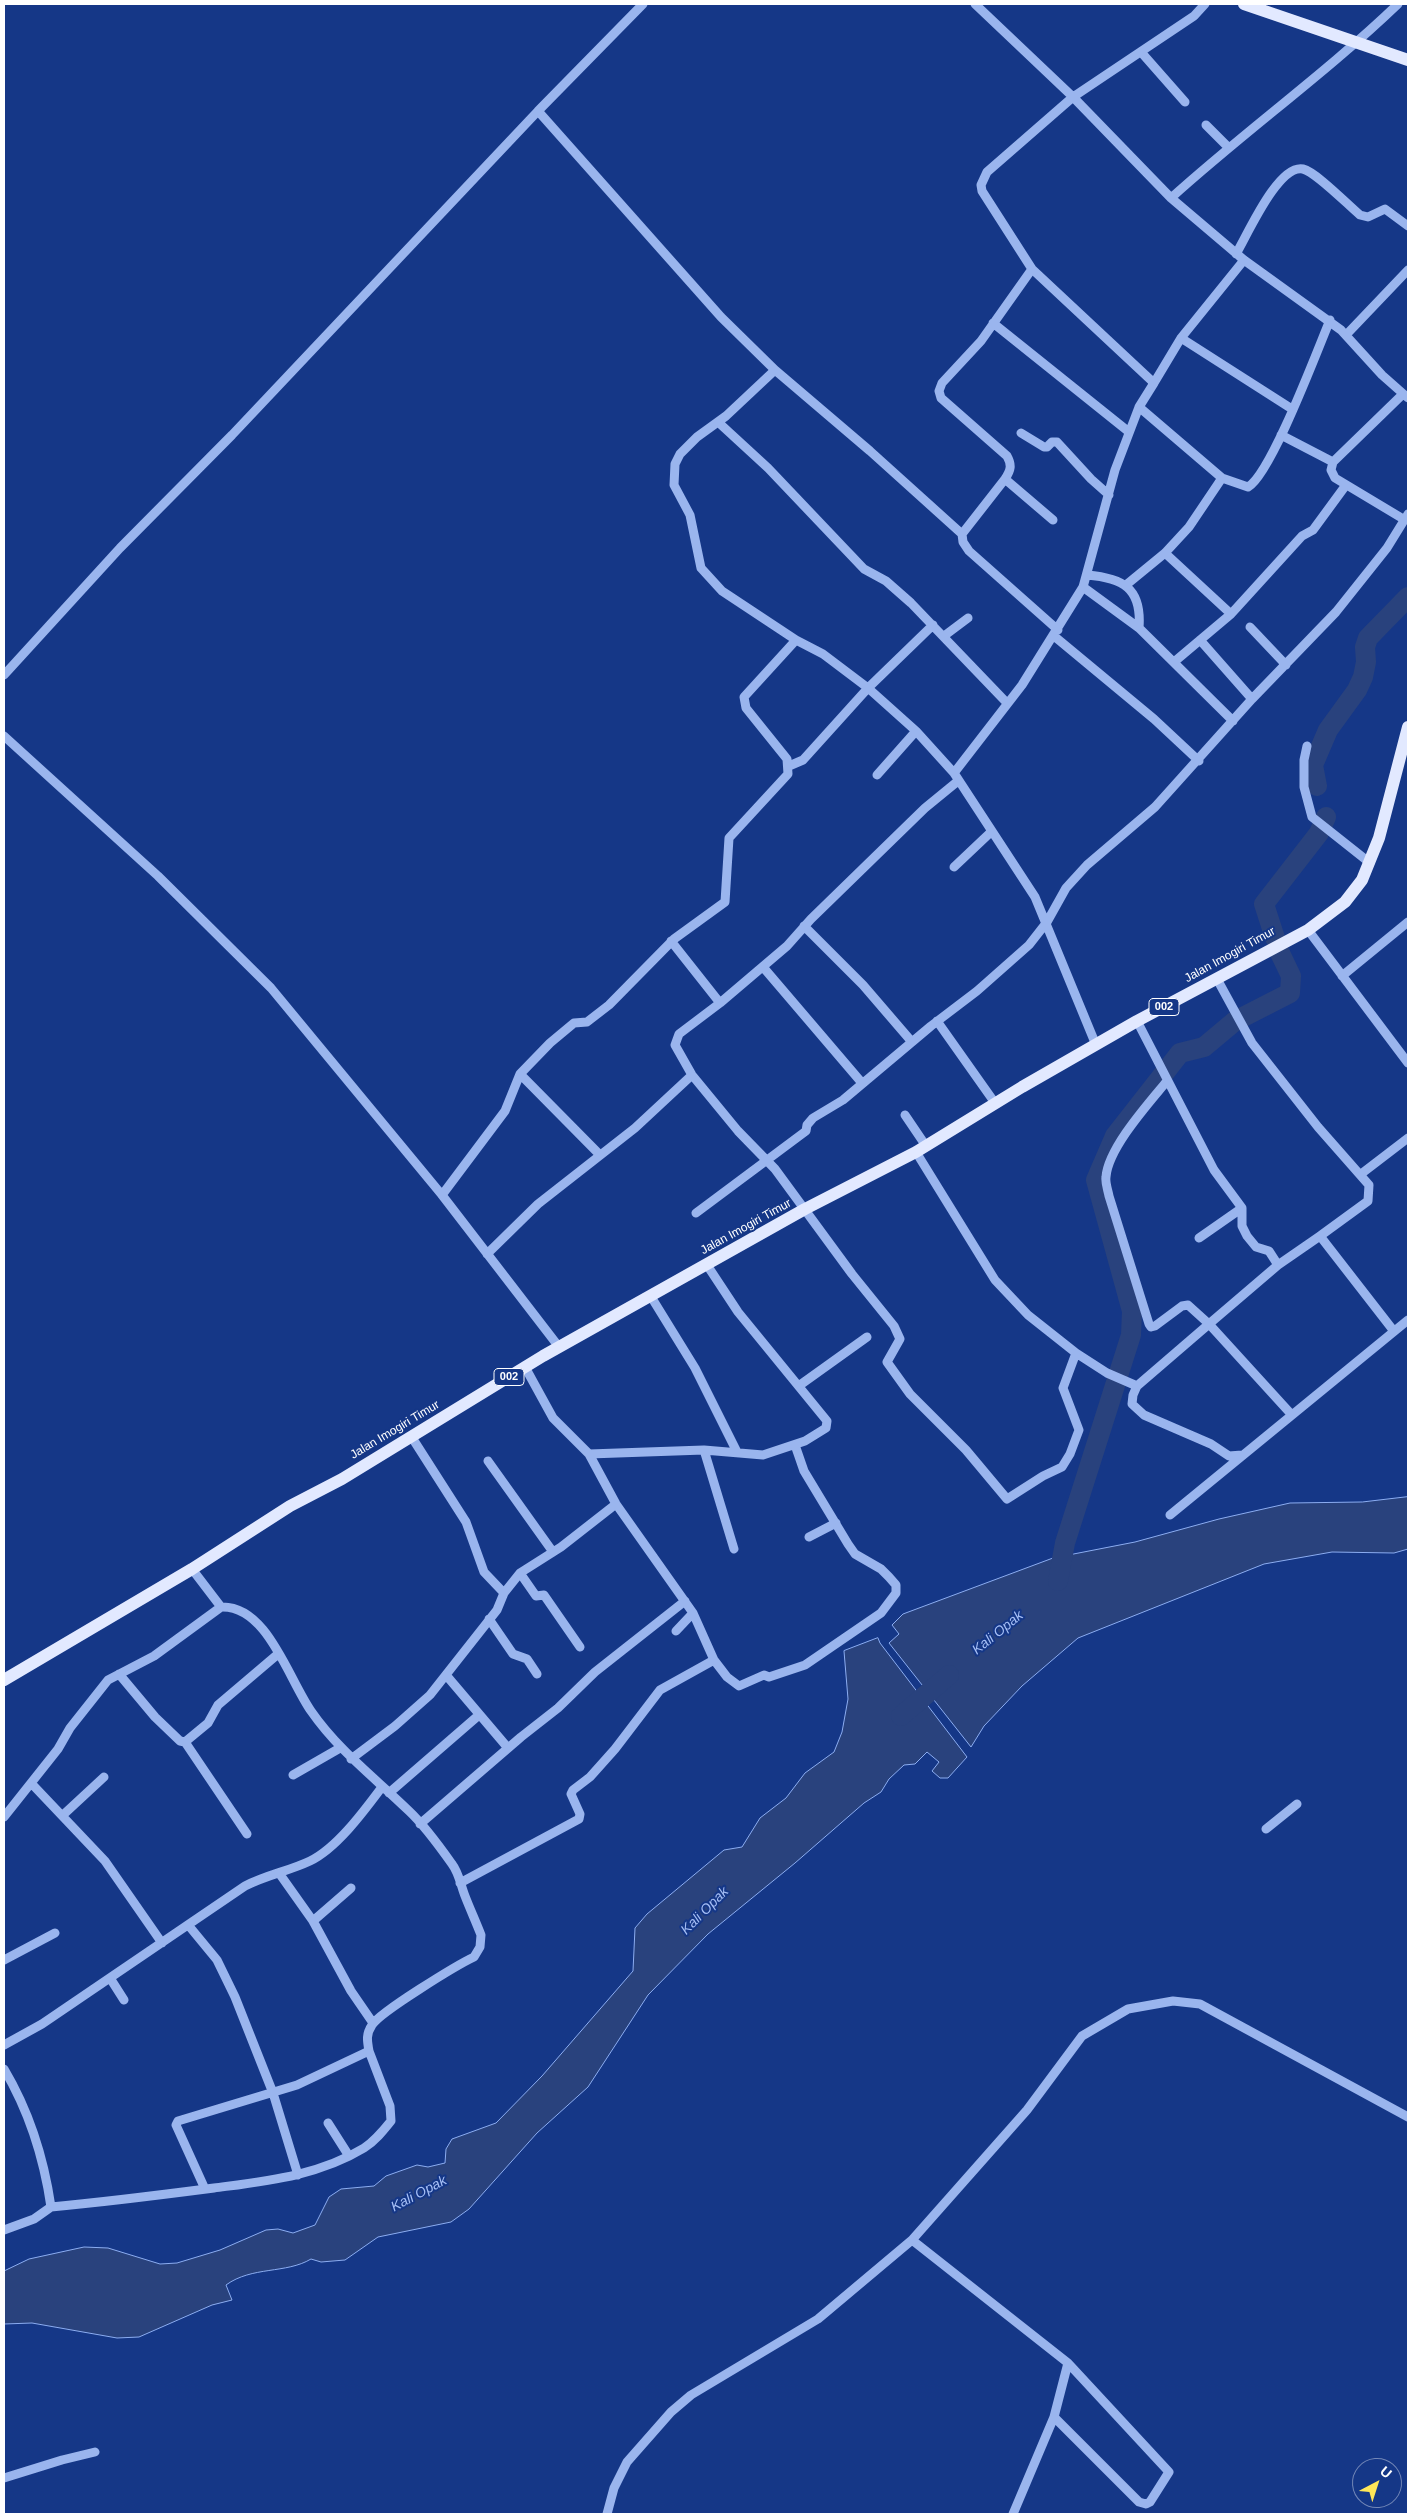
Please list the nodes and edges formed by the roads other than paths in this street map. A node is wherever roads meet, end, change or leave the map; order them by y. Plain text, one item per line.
1 (643, 4) edge
2 (975, 4) edge
3 (1205, 4) edge
4 (1244, 4) edge
5 (1398, 4) edge
6 (1356, 44) junction
7 (1141, 52) junction
8 (1408, 60) edge
9 (1073, 97) junction
10 (1185, 102) dead end
11 (538, 111) junction
12 (1206, 125) dead end
13 (1228, 147) junction
14 (1171, 198) junction
15 (1408, 226) edge
16 (1236, 254) junction
17 (1244, 260) junction
18 (1032, 269) junction
19 (1408, 270) edge
20 (1330, 320) junction
21 (994, 323) junction
22 (1346, 335) junction
23 (1181, 338) junction
24 (775, 370) junction
25 (1154, 383) junction
26 (1405, 396) edge
27 (1139, 407) junction
28 (1292, 409) junction
29 (718, 422) junction
30 (1129, 432) junction
31 (1021, 433) dead end
32 (1282, 435) junction
33 (1333, 462) junction
34 (1222, 478) junction
35 (1005, 479) junction
36 (1346, 485) junction
37 (1108, 495) junction
38 (1407, 517) edge
39 (1053, 520) dead end
40 (962, 534) junction
41 (1165, 553) junction
42 (1087, 575) junction
43 (1126, 585) junction
44 (1083, 587) junction
45 (1231, 614) junction
46 (968, 618) dead end
47 (933, 625) junction
48 (1250, 627) dead end
49 (1139, 628) junction
50 (1056, 633) junction
51 (944, 636) junction
52 (796, 640) junction
53 (1200, 640) junction
54 (1174, 662) junction
55 (1286, 665) junction
56 (4, 675) edge
57 (868, 688) junction
58 (1252, 700) junction
59 (1008, 704) junction
60 (1233, 721) junction
61 (1408, 730) edge
62 (916, 731) junction
63 (4, 736) edge
64 (1307, 746) dead end
65 (1199, 761) junction
66 (789, 766) junction
67 (877, 775) dead end
68 (956, 777) junction
69 (991, 832) junction
70 (1370, 863) junction
71 (954, 867) dead end
72 (1047, 922) junction
73 (1408, 922) edge
74 (804, 926) junction
75 (1308, 930) junction
76 (671, 941) junction
77 (763, 967) junction
78 (1342, 976) junction
79 (1217, 979) junction
80 (720, 1003) junction
81 (937, 1021) junction
82 (1137, 1021) junction
83 (912, 1042) junction
84 (1096, 1045) junction
85 (1408, 1063) edge
86 (520, 1074) junction
87 (692, 1075) junction
88 (1166, 1078) junction
89 (862, 1083) junction
90 (995, 1103) junction
91 (905, 1115) dead end
92 (1408, 1138) edge
93 (921, 1149) junction
94 (600, 1155) junction
95 (767, 1160) junction
96 (1361, 1174) junction
97 (442, 1195) junction
98 (1242, 1208) junction
99 (805, 1209) junction
100 (696, 1213) dead end
101 (1320, 1236) junction
102 (1199, 1238) dead end
103 (487, 1254) junction
104 (707, 1265) junction
105 (1278, 1265) junction
106 (650, 1295) junction
107 (1408, 1320) edge
108 (1209, 1324) junction
109 (1393, 1330) junction
110 (867, 1337) dead end
111 (559, 1347) junction
112 (1076, 1353) junction
113 (525, 1367) junction
114 (1133, 1384) junction
115 (800, 1385) junction
116 (1291, 1414) junction
117 (411, 1436) junction
118 (795, 1445) junction
119 (704, 1450) junction
120 (737, 1452) junction
121 (589, 1454) junction
122 (1242, 1455) junction
123 (488, 1461) dead end
124 (616, 1504) junction
125 (1170, 1515) dead end
126 (836, 1523) junction
127 (809, 1537) dead end
128 (734, 1549) dead end
129 (553, 1552) junction
130 (192, 1569) junction
131 (520, 1573) junction
132 (504, 1593) junction
133 (685, 1601) junction
134 (221, 1607) junction
135 (693, 1613) junction
136 (489, 1619) junction
137 (676, 1631) dead end
138 (580, 1647) dead end
139 (278, 1654) junction
140 (714, 1660) junction
141 (119, 1674) junction
142 (537, 1674) dead end
143 (446, 1675) junction
144 (4, 1680) edge
145 (478, 1715) junction
146 (185, 1742) junction
147 (340, 1748) junction
148 (508, 1748) junction
149 (352, 1759) junction
150 (294, 1775) dead end
151 (104, 1777) dead end
152 (31, 1783) junction
153 (386, 1790) junction
154 (1297, 1804) dead end
155 (63, 1815) junction
156 (4, 1817) edge
157 (420, 1824) junction
158 (1266, 1829) dead end
159 (247, 1834) dead end
160 (279, 1873) junction
161 (460, 1883) junction
162 (351, 1888) dead end
163 (312, 1921) junction
164 (189, 1926) junction
165 (55, 1933) dead end
166 (162, 1943) junction
167 (4, 1960) edge
168 (110, 1978) junction
169 (124, 2000) dead end
170 (373, 2023) junction
171 (4, 2045) edge
172 (369, 2051) junction
173 (4, 2069) edge
174 (273, 2093) junction
175 (1408, 2117) edge
176 (328, 2123) dead end
177 (349, 2156) junction
178 (298, 2175) junction
179 (205, 2189) junction
180 (51, 2207) junction
181 (4, 2230) edge
182 (912, 2240) junction
183 (1068, 2363) junction
184 (1054, 2417) junction
185 (95, 2452) dead end
186 (4, 2478) edge
187 (607, 2514) edge
188 (1013, 2514) edge

1 - 11 street
2 - 9 street
3 - 7 street
4 - 6 main road
5 - 6 street
6 - 8 main road
6 - 13 street
7 - 9 street
7 - 10 street
9 - 14 street
9 - 18 street
11 - 24 street
11 - 56 street
12 - 13 street
13 - 14 street
14 - 16 street
15 - 16 street
16 - 17 street
17 - 20 street
17 - 23 street
18 - 21 street
18 - 25 street
19 - 22 street
20 - 22 street
20 - 28 street
21 - 30 street
21 - 35 street
22 - 26 street
23 - 25 street
23 - 28 street
24 - 29 street
24 - 40 street
25 - 27 street
26 - 33 street
27 - 30 street
27 - 34 street
28 - 32 street
29 - 47 street
29 - 52 street
30 - 37 street
31 - 37 street
32 - 33 street
32 - 34 street
33 - 36 street
34 - 41 street
35 - 39 street
35 - 40 street
36 - 38 street
36 - 45 street
37 - 42 street
38 - 55 street
40 - 50 street
41 - 43 street
41 - 45 street
42 - 43 street
42 - 44 street
43 - 49 street
44 - 49 street
44 - 50 street
45 - 53 street
46 - 51 street
47 - 51 street
47 - 57 street
48 - 55 street
49 - 54 street
50 - 59 street
50 - 65 street
51 - 59 street
52 - 57 street
52 - 66 street
53 - 54 street
53 - 58 street
54 - 60 street
55 - 58 street
57 - 62 street
57 - 66 street
58 - 60 street
59 - 68 street
60 - 65 street
61 - 70 main road, Jalan Imogiri Timur / 002
62 - 67 street
62 - 68 street
63 - 97 street
64 - 70 street
65 - 72 street
66 - 76 street
68 - 69 street
68 - 74 street
69 - 71 street
69 - 72 street
70 - 75 main road, Jalan Imogiri Timur / 002
72 - 81 street
72 - 84 street
73 - 78 street
74 - 77 street
74 - 83 street
75 - 78 street
75 - 79 main road, Jalan Imogiri Timur / 002
76 - 80 street
76 - 86 street
77 - 80 street
77 - 89 street
78 - 85 street
79 - 82 main road, Jalan Imogiri Timur / 002
79 - 96 street
80 - 87 street
81 - 83 street
81 - 90 street
82 - 84 main road, Jalan Imogiri Timur / 002
82 - 88 street
83 - 89 street
84 - 90 main road, Jalan Imogiri Timur / 002
86 - 94 street
86 - 97 street
87 - 94 street
87 - 95 street
88 - 98 street
88 - 108 street
89 - 95 street
90 - 93 main road, Jalan Imogiri Timur / 002
91 - 93 street
92 - 96 street
93 - 99 main road, Jalan Imogiri Timur / 002
93 - 112 street
94 - 103 street
95 - 99 street
95 - 100 street
96 - 101 street
97 - 103 street
98 - 102 street
98 - 105 street
99 - 104 main road, Jalan Imogiri Timur / 002
99 - 112 street
101 - 105 street
101 - 109 street
103 - 111 street
104 - 106 main road, Jalan Imogiri Timur / 002
104 - 115 street
105 - 108 street
106 - 111 main road, Jalan Imogiri Timur / 002
106 - 120 street
107 - 109 street
108 - 114 street
108 - 116 street
109 - 116 street
110 - 115 street
111 - 113 main road, Jalan Imogiri Timur / 002
112 - 114 street
113 - 117 main road, Jalan Imogiri Timur / 002
113 - 121 street
114 - 122 street
115 - 118 street
116 - 122 street
117 - 130 main road, Jalan Imogiri Timur / 002
117 - 132 street
118 - 120 street
118 - 126 street
119 - 120 street
119 - 121 street
119 - 128 street
121 - 124 street
122 - 125 street
123 - 129 street
124 - 129 street
124 - 133 street
126 - 127 street
126 - 140 street
129 - 131 street
130 - 134 street
130 - 144 main road, Jalan Imogiri Timur / 002
131 - 132 street
131 - 138 street
132 - 136 street
133 - 135 street
133 - 148 street
134 - 139 street
134 - 141 street
135 - 137 street
135 - 140 street
136 - 142 street
136 - 143 street
139 - 146 street
139 - 147 street
140 - 161 street
141 - 146 street
141 - 152 street
143 - 145 street
143 - 149 street
145 - 148 street
145 - 153 street
146 - 159 street
147 - 149 street
147 - 150 street
148 - 157 street
149 - 153 street
151 - 155 street
152 - 155 street
152 - 156 street
153 - 157 street
153 - 160 street
154 - 158 street
155 - 166 street
157 - 161 street
160 - 163 street
160 - 164 street
161 - 170 street
162 - 163 street
163 - 170 street
164 - 166 street
164 - 174 street
165 - 167 street
166 - 168 street
168 - 169 street
168 - 171 street
170 - 172 street
172 - 174 street
172 - 177 street
173 - 180 street
174 - 178 street
174 - 179 street
175 - 182 street
176 - 177 street
177 - 178 street
178 - 179 street
179 - 180 street
180 - 181 street
182 - 183 street
182 - 187 street
183 - 184 street
183 - 184 street
184 - 188 street
185 - 186 street

